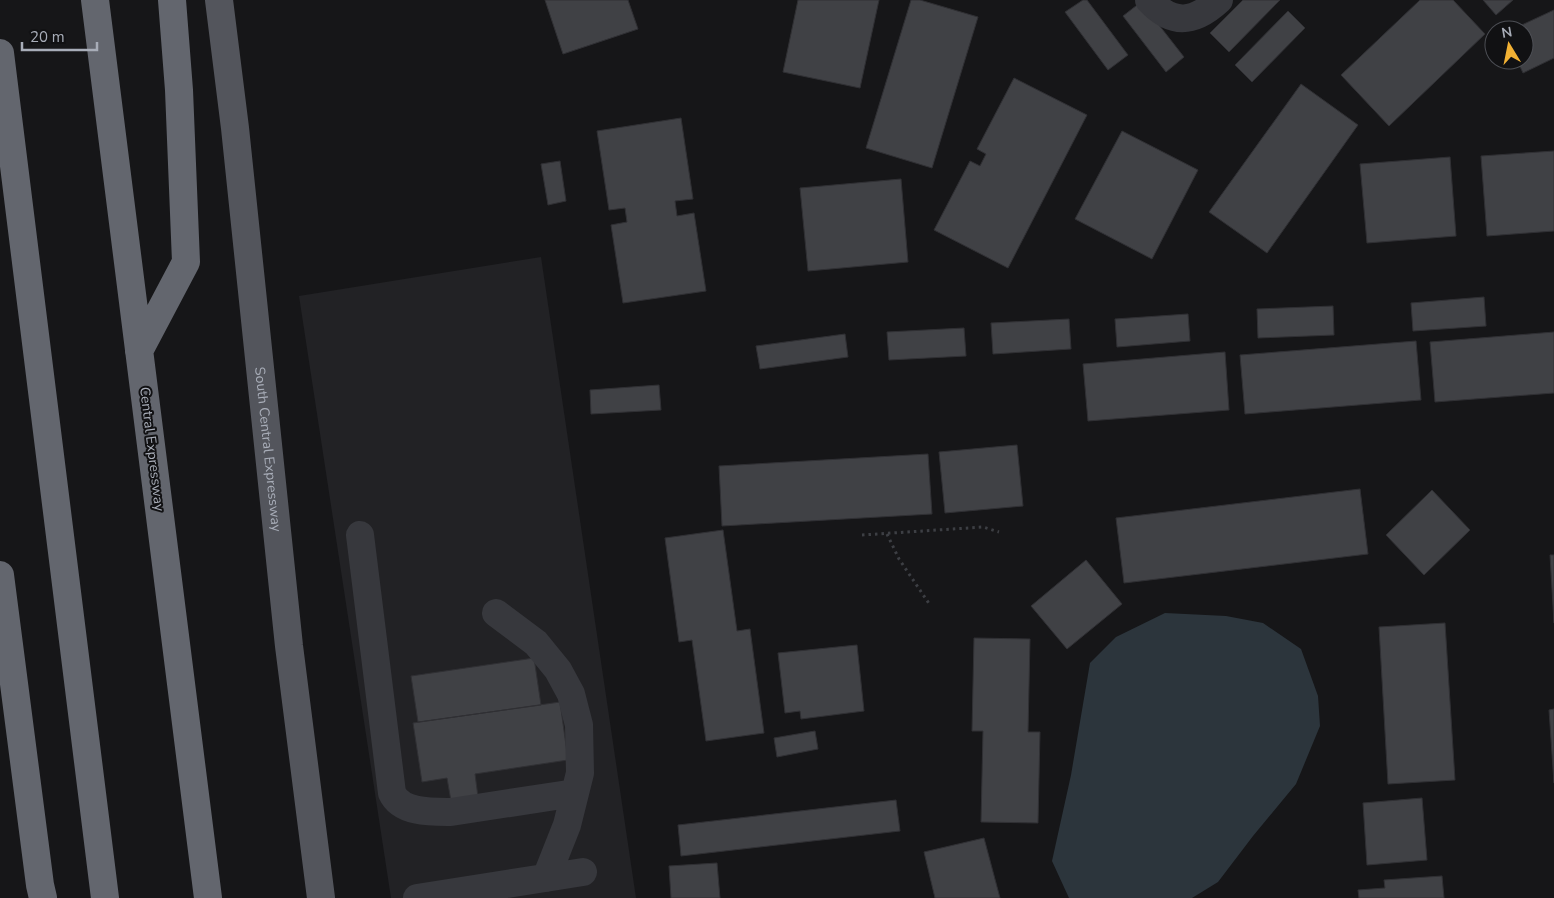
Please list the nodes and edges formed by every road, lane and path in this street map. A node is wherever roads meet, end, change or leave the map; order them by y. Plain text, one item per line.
1 (95, 0) edge
2 (172, 0) edge
3 (219, 0) edge
4 (1148, 0) edge
5 (1219, 0) edge
6 (0, 53) edge
7 (139, 351) junction
8 (1000, 532) dead end
9 (887, 534) junction
10 (360, 535) dead end
11 (862, 535) dead end
12 (0, 575) edge
13 (930, 605) dead end
14 (496, 613) dead end
15 (575, 793) junction
16 (583, 872) dead end
17 (546, 878) junction
18 (43, 898) edge
19 (105, 898) edge
20 (208, 898) edge
21 (321, 898) edge
22 (417, 898) edge

1 - 7 highway, Central Expressway
2 - 7 highway
3 - 21 main road, South Central Expressway
4 - 5 lane
6 - 19 highway
7 - 20 highway, Central Expressway
8 - 9 path
9 - 11 path
9 - 13 path
10 - 15 lane
12 - 18 highway
14 - 15 lane
15 - 17 lane
16 - 17 lane
17 - 22 lane

